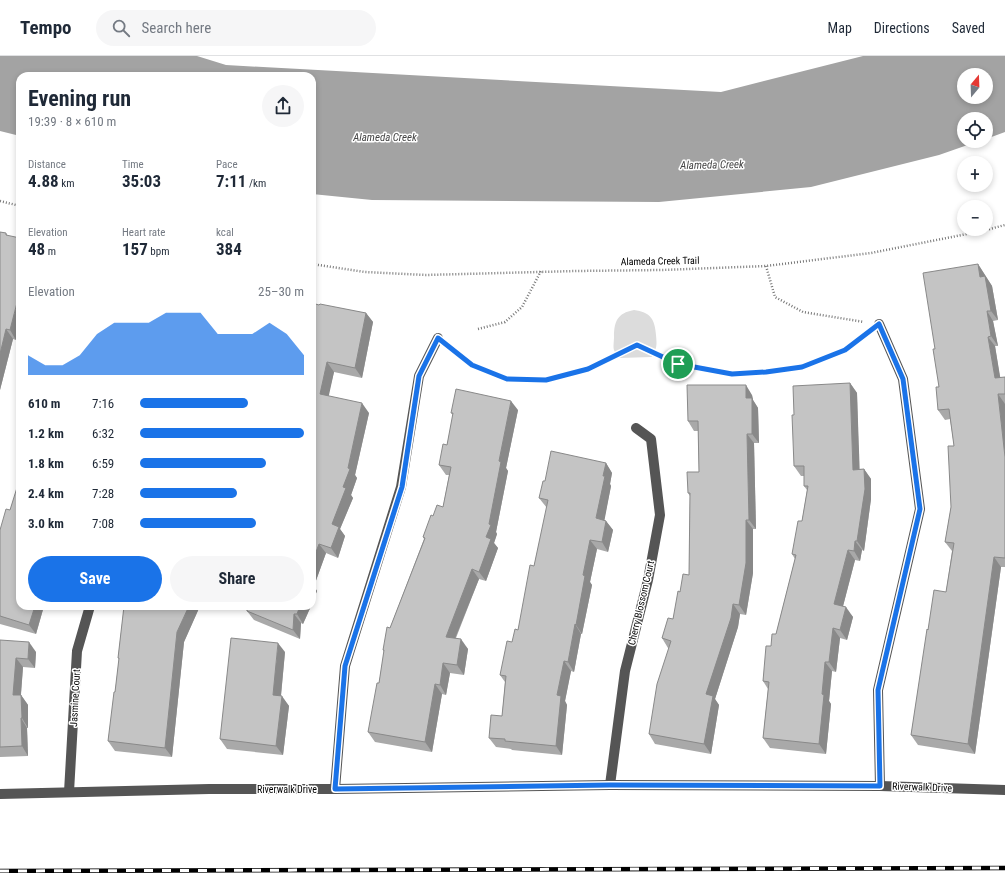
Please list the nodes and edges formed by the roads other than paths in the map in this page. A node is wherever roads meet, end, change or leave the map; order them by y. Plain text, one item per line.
1 (879, 324) road end
2 (438, 338) road end
3 (636, 428) dead end
4 (89, 610) edge
5 (610, 785) junction
6 (880, 786) junction
7 (335, 789) junction
8 (1005, 790) edge
9 (69, 792) junction
10 (0, 794) edge

1 - 6 street
2 - 7 street
3 - 5 street, Cherry Blossom Court
4 - 9 street, Jasmine Court
5 - 6 street, Riverwalk Drive
5 - 7 street, Riverwalk Drive
6 - 8 street, Riverwalk Drive
7 - 9 street, Riverwalk Drive
9 - 10 street, Riverwalk Drive

